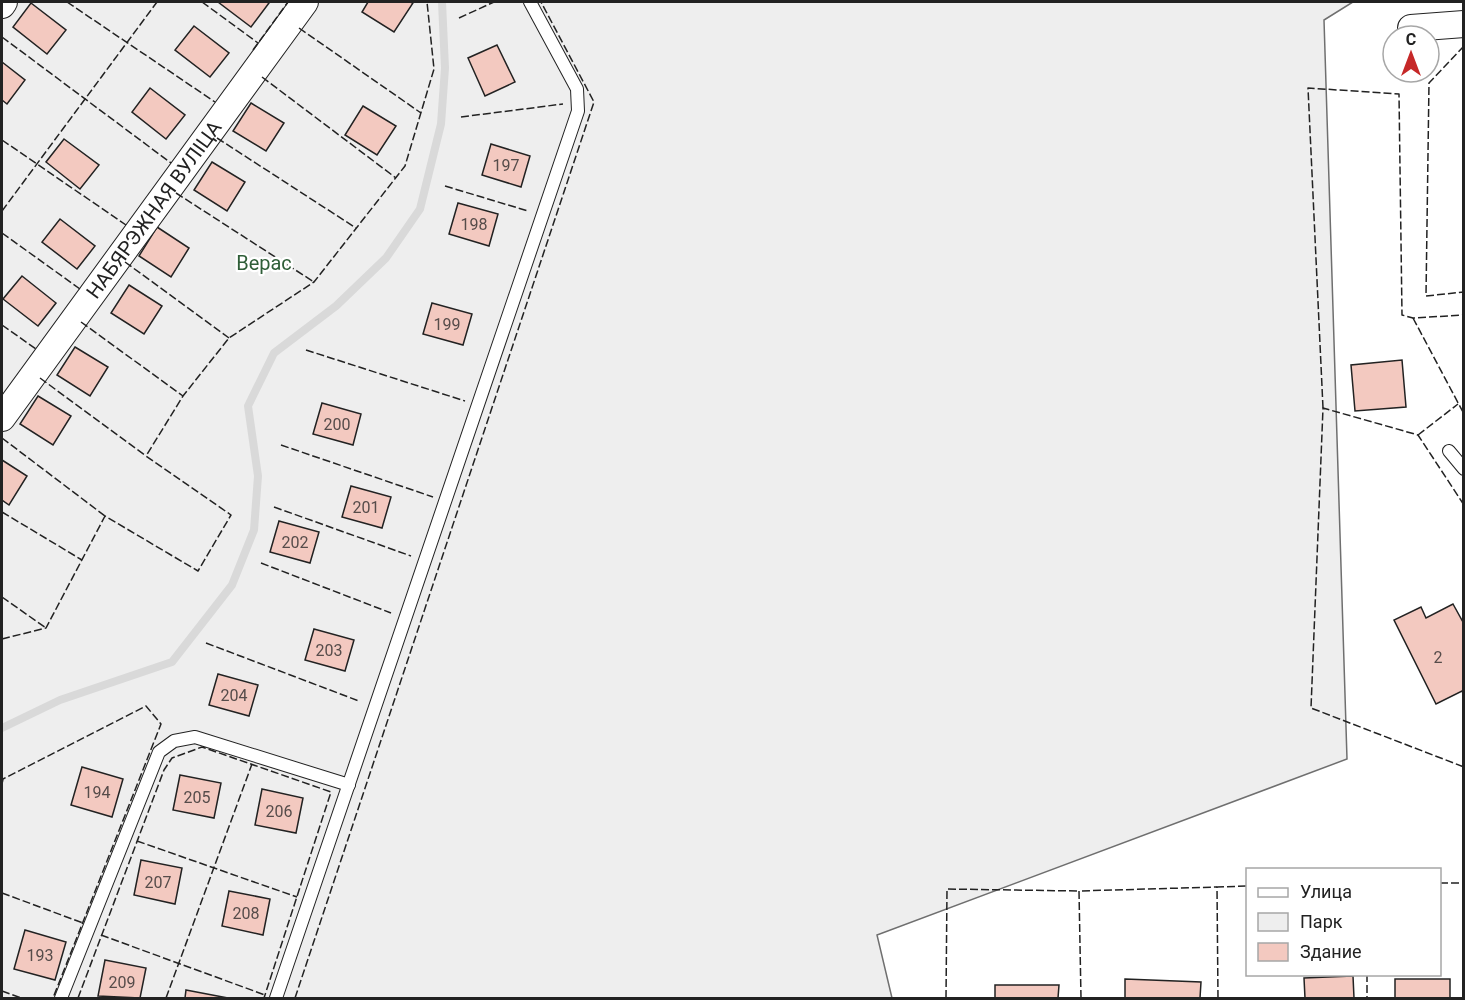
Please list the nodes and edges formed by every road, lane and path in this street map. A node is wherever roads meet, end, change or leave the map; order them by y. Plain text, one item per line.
1 (305, 2) edge
2 (531, 2) edge
3 (1464, 24) edge
4 (1441, 26) edge
5 (2, 418) edge
6 (1449, 451) dead end
7 (1464, 470) edge
8 (349, 785) junction
9 (61, 999) edge
10 (276, 999) edge

1 - 5 street, НАБЯРЭЖНАЯ ВУЛІЦА
2 - 8 lane
3 - 4 street
6 - 7 lane
8 - 9 lane
8 - 10 lane

